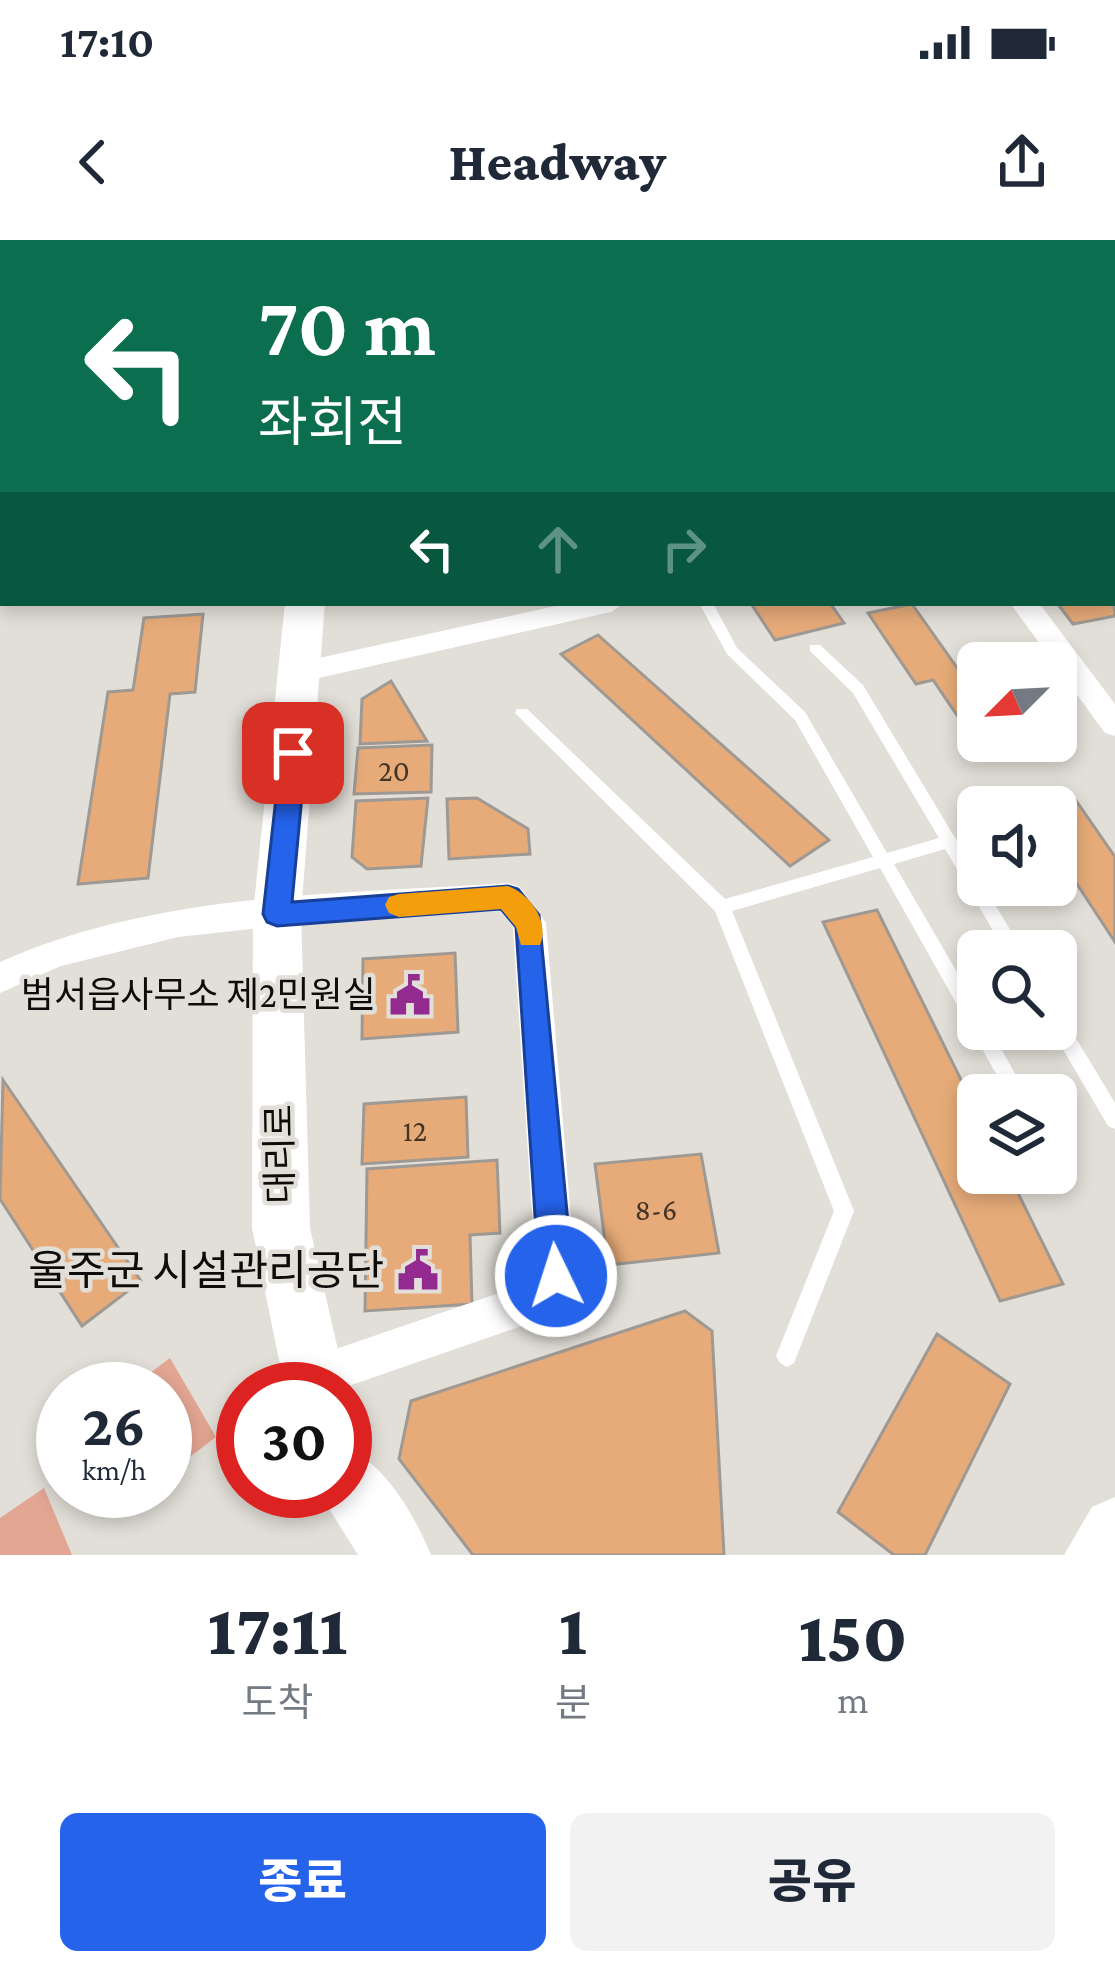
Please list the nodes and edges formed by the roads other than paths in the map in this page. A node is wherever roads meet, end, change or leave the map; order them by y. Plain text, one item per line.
1 (305, 606) edge
2 (598, 606) edge
3 (708, 606) edge
4 (1026, 606) edge
5 (814, 648) dead end
6 (301, 672) junction
7 (521, 713) dead end
8 (1115, 725) edge
9 (948, 842) junction
10 (885, 858) junction
11 (722, 907) junction
12 (277, 914) junction
13 (1001, 930) edge
14 (0, 978) edge
15 (957, 987) edge
16 (1073, 1050) edge
17 (1115, 1120) edge
18 (788, 1355) dead end
19 (310, 1362) edge
20 (372, 1362) edge
21 (372, 1518) edge
22 (1115, 1530) edge
23 (398, 1555) edge
24 (1097, 1555) edge

1 - 6 main road, 대리로
2 - 6 street
3 - 10 lane
4 - 8 street
5 - 9 lane
6 - 12 main road, 대리로
7 - 11 lane
9 - 10 lane
9 - 13 lane
10 - 11 lane
10 - 15 lane
11 - 18 lane
12 - 14 street
12 - 19 main road, 대리로
12 - 20 street
16 - 17 lane
21 - 23 main road
22 - 24 main road

